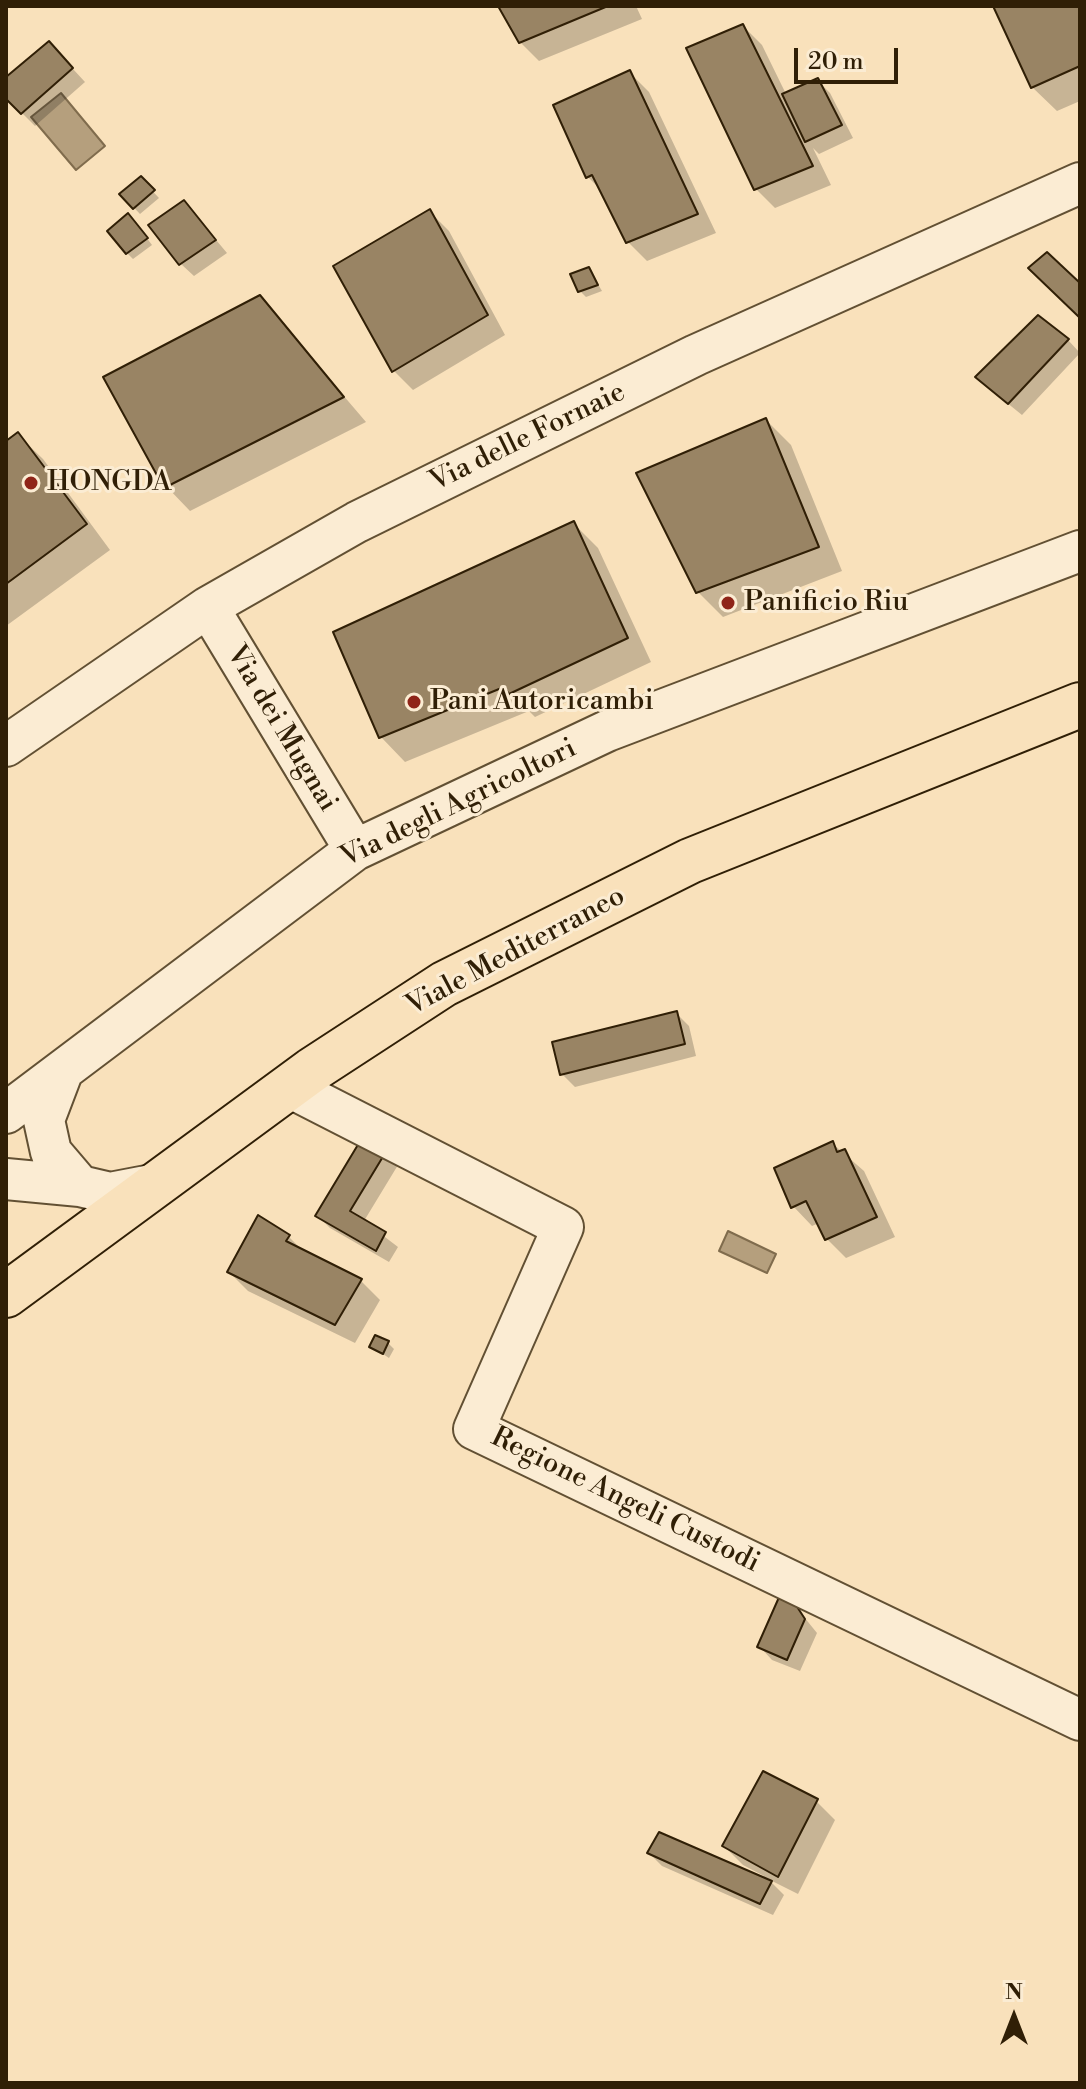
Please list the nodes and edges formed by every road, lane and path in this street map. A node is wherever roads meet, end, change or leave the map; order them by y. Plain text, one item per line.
1 (1080, 183) edge
2 (1080, 551) edge
3 (208, 607) junction
4 (1080, 705) edge
5 (6, 746) edge
6 (355, 850) junction
7 (63, 1070) junction
8 (289, 1087) junction
9 (6, 1113) edge
10 (6, 1179) edge
11 (157, 1184) junction
12 (80, 1186) junction
13 (6, 1295) edge
14 (1080, 1720) edge

1 - 3 street, Via delle Fornaie
2 - 6 street, Via degli Agricoltori
3 - 5 street, Via delle Fornaie
3 - 6 street, Via dei Mugnai
4 - 8 main road, Viale Mediterraneo
6 - 7 street, Via degli Agricoltori
7 - 9 street, Via degli Agricoltori
7 - 12 street
8 - 11 main road, Viale Mediterraneo
8 - 14 street, Regione Angeli Custodi
10 - 12 street
11 - 12 street
11 - 13 main road, Viale Mediterraneo

